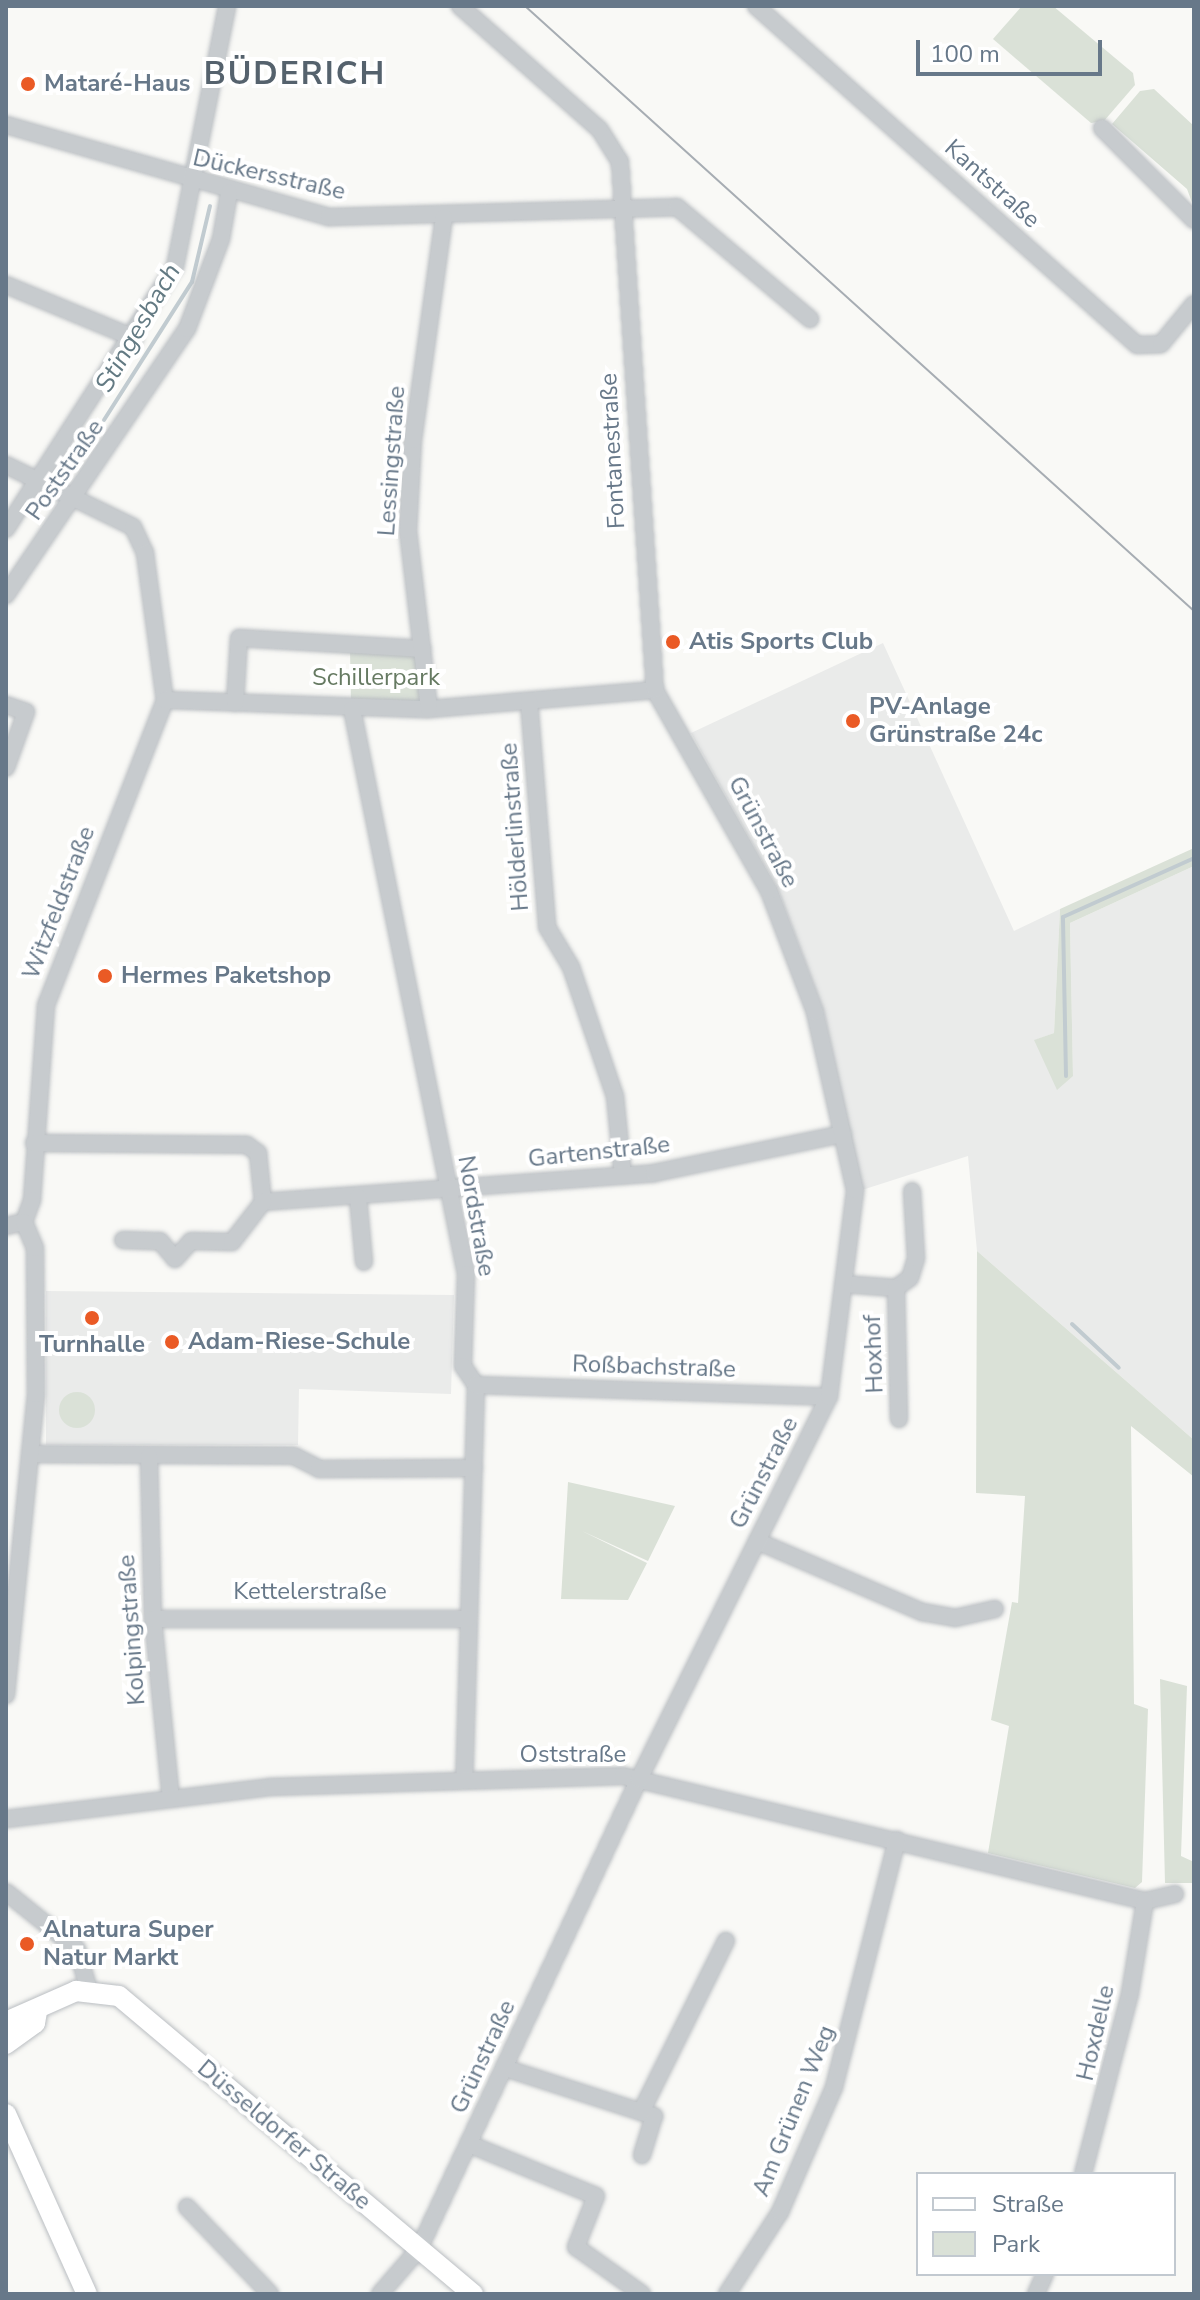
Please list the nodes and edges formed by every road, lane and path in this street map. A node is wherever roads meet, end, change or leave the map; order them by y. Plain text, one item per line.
1 (227, 6) edge
2 (460, 6) edge
3 (756, 6) edge
4 (6, 125) edge
5 (1102, 128) dead end
6 (196, 183) junction
7 (229, 193) junction
8 (625, 210) junction
9 (444, 217) junction
10 (1194, 220) edge
11 (6, 285) edge
12 (1194, 304) edge
13 (810, 319) dead end
14 (134, 338) junction
15 (6, 465) edge
16 (40, 480) junction
17 (78, 497) junction
18 (6, 529) edge
19 (6, 595) edge
20 (423, 649) junction
21 (655, 690) junction
22 (165, 700) junction
23 (529, 701) junction
24 (235, 703) junction
25 (6, 705) edge
26 (352, 709) junction
27 (429, 709) junction
28 (10, 744) edge
29 (6, 768) edge
30 (843, 1134) junction
31 (34, 1143) junction
32 (623, 1176) junction
33 (449, 1190) junction
34 (912, 1191) dead end
35 (358, 1197) junction
36 (263, 1202) junction
37 (24, 1222) junction
38 (6, 1226) edge
39 (123, 1240) dead end
40 (364, 1262) dead end
41 (843, 1284) junction
42 (896, 1288) junction
43 (476, 1385) junction
44 (829, 1397) junction
45 (899, 1419) dead end
46 (30, 1454) junction
47 (149, 1456) junction
48 (474, 1468) junction
49 (757, 1541) junction
50 (995, 1609) dead end
51 (153, 1619) junction
52 (467, 1619) junction
53 (6, 1695) edge
54 (639, 1779) junction
55 (464, 1780) junction
56 (171, 1799) junction
57 (6, 1819) edge
58 (897, 1840) junction
59 (6, 1892) edge
60 (1175, 1894) dead end
61 (1145, 1901) junction
62 (726, 1941) dead end
63 (89, 1990) junction
64 (37, 2012) junction
65 (6, 2022) edge
66 (6, 2044) edge
67 (505, 2068) junction
68 (641, 2112) junction
69 (6, 2114) edge
70 (469, 2144) junction
71 (642, 2155) dead end
72 (1084, 2172) edge
73 (187, 2207) dead end
74 (419, 2249) junction
75 (87, 2294) edge
76 (270, 2294) edge
77 (380, 2294) edge
78 (473, 2294) edge
79 (642, 2294) edge
80 (727, 2294) edge

1 - 6 street, Poststraße
2 - 8 street, Fontanestraße
3 - 12 street, Kantstraße
4 - 6 street, Dückersstraße
5 - 10 street
6 - 7 street, Dückersstraße
6 - 14 street, Poststraße
7 - 9 street, Dückersstraße
7 - 17 street, Poststraße
8 - 9 street, Dückersstraße
8 - 13 street, Dückersstraße
8 - 21 street, Fontanestraße
9 - 20 street, Lessingstraße
11 - 14 street
14 - 16 street, Poststraße
15 - 16 street
16 - 17 street
16 - 18 street, Poststraße
17 - 19 street, Poststraße
17 - 22 street
20 - 24 street
20 - 27 street, Lessingstraße
21 - 23 street
21 - 30 street, Grünstraße
22 - 24 street
22 - 31 street, Witzfeldstraße
23 - 27 street
23 - 32 street, Hölderlinstraße
24 - 26 street
25 - 28 street
26 - 27 street
26 - 33 street, Nordstraße
28 - 29 street
30 - 32 street, Gartenstraße
30 - 41 street, Grünstraße
31 - 36 street
31 - 37 street, Witzfeldstraße
32 - 33 street, Gartenstraße
33 - 35 street, Gartenstraße
33 - 43 street, Nordstraße
34 - 42 street, Hoxhof
35 - 36 street, Gartenstraße
35 - 40 street
36 - 39 street
37 - 38 street
37 - 46 street, Witzfeldstraße
41 - 42 street, Hoxhof
41 - 44 street, Grünstraße
42 - 45 street, Hoxhof
43 - 44 street, Roßbachstraße
43 - 48 street, Nordstraße
44 - 49 street, Grünstraße
46 - 47 street
46 - 53 street, Witzfeldstraße
47 - 48 street
47 - 51 street, Kolpingstraße
48 - 52 street, Nordstraße
49 - 50 street
49 - 54 street, Grünstraße
51 - 52 street, Kettelerstraße
51 - 56 street, Kolpingstraße
52 - 55 street, Nordstraße
54 - 55 street, Oststraße
54 - 58 street, Oststraße
54 - 67 street, Grünstraße
55 - 56 street, Oststraße
56 - 57 street, Oststraße
58 - 61 street, Oststraße
58 - 80 street, Am Grünen Weg
59 - 63 street
60 - 61 street, Oststraße
61 - 72 street, Hoxdelle
62 - 68 street
63 - 64 main road
63 - 74 main road, Düsseldorfer Straße
64 - 65 main road
64 - 66 main road
67 - 68 street
67 - 70 street, Grünstraße
68 - 71 street
69 - 75 main road
70 - 74 street, Grünstraße
70 - 79 street
73 - 76 street
74 - 77 street, Grünstraße
74 - 78 main road, Düsseldorfer Straße

